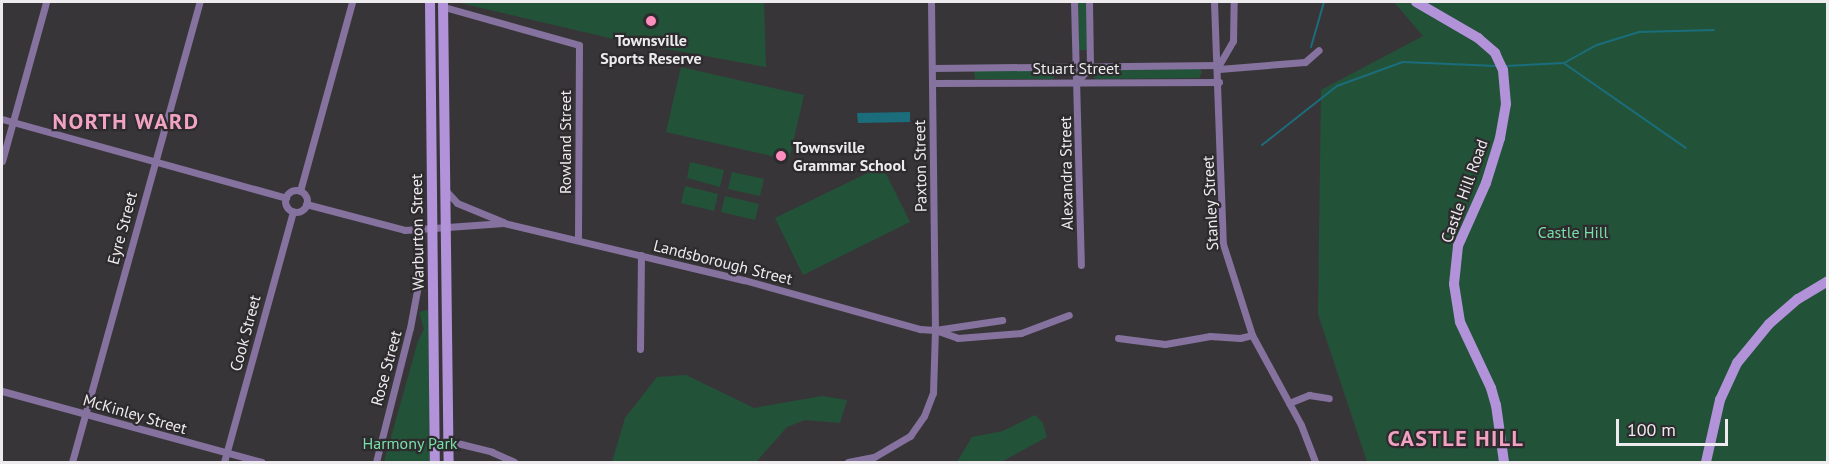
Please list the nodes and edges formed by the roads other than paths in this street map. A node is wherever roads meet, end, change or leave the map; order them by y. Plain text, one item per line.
1 (46, 2) edge
2 (200, 2) edge
3 (352, 2) edge
4 (430, 2) edge
5 (931, 2) edge
6 (1074, 2) edge
7 (1089, 2) edge
8 (1215, 2) edge
9 (1234, 2) edge
10 (1416, 2) edge
11 (444, 4) edge
12 (1319, 50) dead end
13 (1075, 66) junction
14 (1090, 66) junction
15 (1219, 67) junction
16 (933, 68) junction
17 (1078, 81) junction
18 (1219, 82) junction
19 (933, 83) junction
20 (2, 119) edge
21 (12, 122) junction
22 (2, 161) edge
23 (155, 161) junction
24 (300, 191) junction
25 (446, 191) junction
26 (286, 198) junction
27 (306, 204) junction
28 (293, 211) junction
29 (504, 223) junction
30 (447, 227) junction
31 (432, 230) junction
32 (578, 240) junction
33 (641, 255) junction
34 (1081, 265) dead end
35 (419, 280) dead end
36 (1827, 281) edge
37 (1069, 315) dead end
38 (1002, 320) dead end
39 (935, 330) junction
40 (1251, 335) junction
41 (1118, 338) dead end
42 (640, 349) dead end
43 (2, 391) edge
44 (1329, 398) dead end
45 (1289, 403) junction
46 (85, 414) junction
47 (449, 442) junction
48 (435, 443) junction
49 (226, 453) junction
50 (72, 462) edge
51 (224, 462) edge
52 (261, 462) edge
53 (376, 462) edge
54 (435, 462) edge
55 (449, 462) edge
56 (514, 462) edge
57 (848, 462) edge
58 (1315, 462) edge
59 (1504, 462) edge
60 (1706, 462) edge

1 - 21 street
2 - 23 street, Eyre Street
3 - 24 street
4 - 31 main road, Warburton Street
5 - 16 street, Paxton Street
6 - 13 street, Alexandra Street
7 - 14 street
8 - 15 street, Stanley Street
9 - 15 street, Stanley Street
10 - 59 main road, Castle Hill Road
11 - 25 main road, Warburton Street
11 - 32 street, Rowland Street
12 - 15 street, Stuart Street
13 - 14 street, Stuart Street
13 - 16 street, Stuart Street
13 - 17 street, Alexandra Street
14 - 15 street, Stuart Street
14 - 17 street
15 - 18 street, Stanley Street
16 - 19 street, Paxton Street
17 - 18 street, Stuart Street
17 - 19 street, Stuart Street
17 - 34 street, Alexandra Street
18 - 40 street, Stanley Street
19 - 39 street, Paxton Street
20 - 21 street
21 - 22 street
21 - 23 street
23 - 26 street
23 - 46 street, Eyre Street
24 - 26 street
24 - 27 street
25 - 29 street, Landsborough Street
25 - 30 main road, Warburton Street
26 - 28 street
27 - 28 street
27 - 31 street, Landsborough Street
28 - 49 street, Cook Street
29 - 30 street, Landsborough Street
29 - 32 street, Landsborough Street
30 - 31 street, Landsborough Street
30 - 47 main road, Warburton Street
31 - 48 main road, Warburton Street
32 - 33 street, Landsborough Street
33 - 39 street, Landsborough Street
33 - 42 street
35 - 53 street, Rose Street
36 - 60 main road
37 - 39 street, Landsborough Street
38 - 39 street, Landsborough Street
39 - 57 street, Paxton Street
40 - 41 street
40 - 45 street, Stanley Street
43 - 46 street, McKinley Street
44 - 45 street
45 - 58 street, Stanley Street
46 - 49 street, McKinley Street
46 - 50 street, Eyre Street
47 - 48 street
47 - 55 main road, Warburton Street
47 - 56 street
48 - 54 main road, Warburton Street
49 - 51 street, Cook Street
49 - 52 street, McKinley Street

